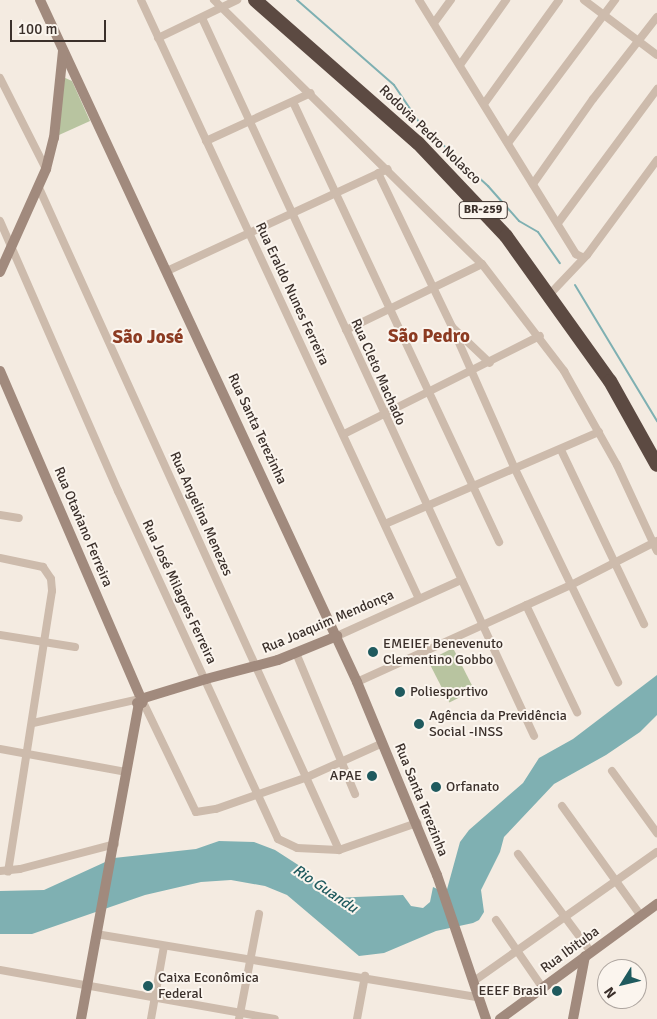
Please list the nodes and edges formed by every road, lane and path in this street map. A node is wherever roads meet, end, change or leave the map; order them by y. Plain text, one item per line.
1 (40, 0) edge
2 (141, 0) edge
3 (214, 0) edge
4 (237, 0) edge
5 (256, 0) edge
6 (419, 0) edge
7 (452, 0) edge
8 (506, 0) edge
9 (559, 0) edge
10 (584, 0) edge
11 (615, 0) edge
12 (223, 8) junction
13 (604, 15) junction
14 (657, 17) edge
15 (202, 18) junction
16 (434, 23) junction
17 (158, 38) junction
18 (639, 41) junction
19 (63, 50) junction
20 (657, 55) edge
21 (460, 65) junction
22 (61, 73) junction
23 (75, 74) junction
24 (0, 78) edge
25 (657, 89) edge
26 (311, 93) junction
27 (293, 102) junction
28 (484, 104) junction
29 (249, 122) junction
30 (206, 141) junction
31 (508, 144) junction
32 (657, 160) edge
33 (46, 169) junction
34 (388, 169) junction
35 (378, 173) junction
36 (533, 184) junction
37 (39, 188) junction
38 (335, 194) junction
39 (291, 214) junction
40 (0, 220) edge
41 (558, 224) junction
42 (249, 232) junction
43 (12, 248) junction
44 (582, 257) junction
45 (482, 264) junction
46 (167, 271) junction
47 (0, 272) edge
48 (433, 289) junction
49 (550, 294) junction
50 (388, 310) junction
51 (452, 327) junction
52 (346, 330) junction
53 (540, 336) junction
54 (490, 363) junction
55 (0, 371) edge
56 (472, 371) junction
57 (428, 392) junction
58 (383, 414) junction
59 (599, 432) junction
60 (344, 434) junction
61 (561, 450) junction
62 (657, 465) edge
63 (515, 469) junction
64 (472, 487) junction
65 (426, 508) junction
66 (0, 515) edge
67 (19, 518) dead end
68 (385, 524) junction
69 (499, 542) dead end
70 (655, 542) edge
71 (657, 551) edge
72 (0, 558) edge
73 (613, 563) junction
74 (461, 580) junction
75 (570, 584) junction
76 (419, 599) junction
77 (526, 605) junction
78 (644, 624) dead end
79 (482, 626) junction
80 (0, 635) edge
81 (337, 636) junction
82 (46, 641) junction
83 (75, 647) dead end
84 (296, 653) junction
85 (256, 666) junction
86 (206, 679) junction
87 (358, 682) junction
88 (618, 682) dead end
89 (140, 700) junction
90 (577, 712) dead end
91 (32, 723) junction
92 (534, 736) dead end
93 (382, 743) junction
94 (0, 750) edge
95 (27, 754) junction
96 (342, 761) junction
97 (612, 771) dead end
98 (127, 772) junction
99 (306, 778) junction
100 (259, 794) junction
101 (355, 794) dead end
102 (562, 806) dead end
103 (417, 823) junction
104 (657, 833) edge
105 (115, 848) junction
106 (339, 850) junction
107 (657, 852) edge
108 (518, 854) dead end
109 (4, 871) edge
110 (614, 880) junction
111 (657, 904) edge
112 (259, 914) dead end
113 (565, 916) junction
114 (641, 916) junction
115 (496, 920) dead end
116 (96, 934) junction
117 (164, 946) junction
118 (517, 950) junction
119 (588, 954) junction
120 (251, 960) junction
121 (0, 970) edge
122 (365, 976) junction
123 (474, 980) junction
124 (88, 986) junction
125 (542, 987) junction
126 (155, 997) junction
127 (478, 997) junction
128 (239, 1016) edge
129 (81, 1019) edge
130 (151, 1019) edge
131 (275, 1019) edge
132 (357, 1019) edge
133 (486, 1019) edge
134 (500, 1019) edge
135 (573, 1019) edge

1 - 19 street, Rua Santa Terezinha
2 - 17 street, Rua Eraldo Nunes Ferreira
3 - 12 street
4 - 12 street
5 - 49 highway, Rodovia Pedro Nolasco / BR-259
6 - 16 street
7 - 16 street
8 - 21 street
9 - 28 street
10 - 13 street
11 - 13 street
12 - 15 street
12 - 26 street
13 - 18 street
13 - 31 street
14 - 18 street
15 - 17 street
15 - 29 street, Rua Cleto Machado
16 - 21 street
17 - 30 street, Rua Eraldo Nunes Ferreira
18 - 20 street
18 - 36 street
19 - 22 street
19 - 23 street, Rua Santa Terezinha
21 - 28 street
22 - 23 street
22 - 33 street
23 - 46 street, Rua Santa Terezinha
24 - 33 street
25 - 41 street
26 - 27 street
26 - 34 street
27 - 29 street
27 - 38 street
28 - 31 street
29 - 30 street
29 - 39 street, Rua Cleto Machado
30 - 42 street, Rua Eraldo Nunes Ferreira
31 - 36 street
32 - 44 street
33 - 37 street
34 - 35 street
34 - 45 street
35 - 38 street
35 - 48 street
36 - 41 street
37 - 43 street
37 - 85 street, Rua Angelina Menezes
38 - 39 street
38 - 50 street
39 - 42 street
39 - 52 street, Rua Cleto Machado
40 - 43 street, Rua José Milagres Ferreira
41 - 44 street
42 - 46 street
42 - 60 street, Rua Eraldo Nunes Ferreira
43 - 47 street
43 - 86 street, Rua José Milagres Ferreira
44 - 49 street
45 - 48 street
45 - 53 street
46 - 81 street, Rua Santa Terezinha
48 - 50 street
48 - 51 street
49 - 62 highway, Rodovia Pedro Nolasco / BR-259
50 - 52 street
50 - 57 street
51 - 54 street
51 - 56 street
52 - 58 street, Rua Cleto Machado
53 - 54 street
53 - 59 street
54 - 56 street
55 - 89 street, Rua Otaviano Ferreira
56 - 57 street
56 - 63 street
57 - 58 street
57 - 64 street
58 - 60 street
58 - 65 street, Rua Cleto Machado
59 - 61 street
59 - 70 street
60 - 68 street, Rua Eraldo Nunes Ferreira
61 - 63 street
61 - 73 street
63 - 64 street
63 - 75 street
64 - 65 street
64 - 69 street
65 - 68 street
65 - 74 street, Rua Cleto Machado
66 - 67 street
68 - 76 street, Rua Eraldo Nunes Ferreira
70 - 71 street
70 - 73 street
72 - 82 street
73 - 75 street
73 - 78 street
74 - 76 street, Rua Joaquim Mendonça
74 - 79 street, Rua Cleto Machado
75 - 77 street
75 - 88 street
76 - 81 street, Rua Joaquim Mendonça
77 - 79 street
77 - 90 street
79 - 87 street
79 - 92 street, Rua Cleto Machado
80 - 82 street
81 - 84 street, Rua Joaquim Mendonça
81 - 87 street, Rua Santa Terezinha
82 - 83 street
82 - 91 street
84 - 85 street, Rua Joaquim Mendonça
84 - 96 street
85 - 86 street, Rua Joaquim Mendonça
85 - 99 street, Rua Angelina Menezes
86 - 89 street, Rua Joaquim Mendonça
86 - 100 street, Rua José Milagres Ferreira
87 - 93 street, Rua Santa Terezinha
89 - 91 street, Rua Joaquim Mendonça
89 - 98 street
89 - 100 street, Rua Otaviano Ferreira
91 - 95 street
93 - 96 street
93 - 103 street, Rua Santa Terezinha
94 - 95 street
95 - 98 street
95 - 109 street
96 - 99 street
96 - 101 street
97 - 104 street
98 - 105 street
99 - 100 street
99 - 106 street, Rua Angelina Menezes
100 - 106 street, Rua José Milagres Ferreira
102 - 110 street
103 - 106 street, Rua José Milagres Ferreira
103 - 123 street, Rua Santa Terezinha
105 - 109 street
105 - 116 street
107 - 110 street
108 - 113 street
110 - 113 street
110 - 114 street
111 - 114 street, Rua Ibituba
112 - 120 street
113 - 118 street
113 - 119 street
114 - 119 street, Rua Ibituba
115 - 118 street
116 - 117 street
116 - 124 street
117 - 120 street
117 - 126 street
118 - 123 street
118 - 125 street
119 - 125 street, Rua Ibituba
119 - 135 street
120 - 122 street
120 - 128 street
121 - 124 street
122 - 127 street
122 - 132 street
123 - 127 street, Rua Santa Terezinha
124 - 126 street
124 - 129 street
125 - 134 street, Rua Ibituba
126 - 128 street
126 - 130 street
127 - 133 street, Rua Santa Terezinha
128 - 131 street

